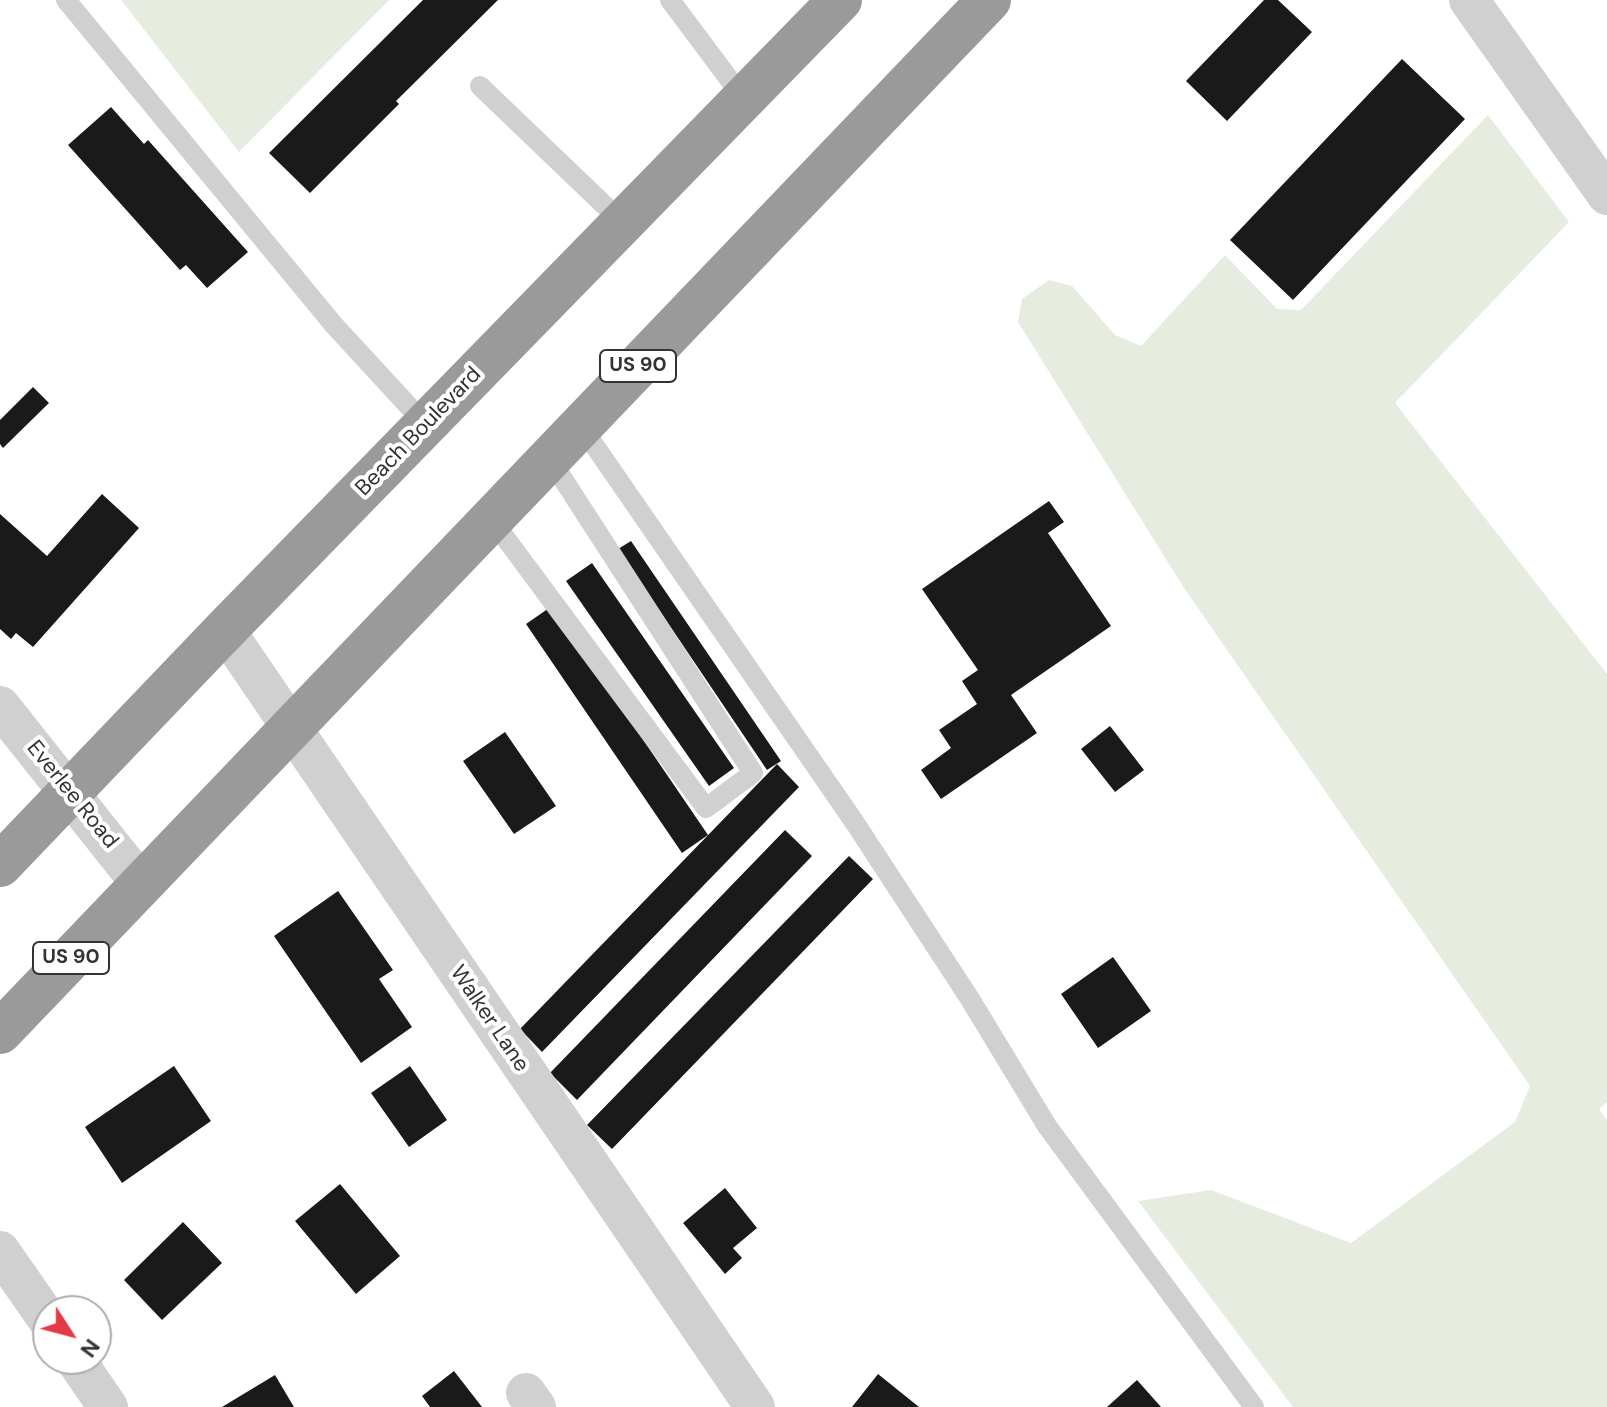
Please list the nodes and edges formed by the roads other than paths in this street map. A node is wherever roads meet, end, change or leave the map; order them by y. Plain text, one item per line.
1 (66, 0) edge
2 (670, 0) edge
3 (840, 0) edge
4 (989, 0) edge
5 (1469, 0) edge
6 (480, 86) dead end
7 (744, 99) junction
8 (1607, 195) edge
9 (623, 223) junction
10 (426, 425) junction
11 (581, 426) junction
12 (550, 459) junction
13 (492, 520) junction
14 (225, 630) junction
15 (0, 706) edge
16 (291, 729) junction
17 (70, 792) junction
18 (0, 865) edge
19 (142, 885) junction
20 (0, 1032) edge
21 (0, 1251) edge
22 (32, 1297) edge
23 (86, 1375) edge
24 (108, 1407) edge
25 (755, 1407) edge
26 (1254, 1407) edge

1 - 10 lane
2 - 7 lane
3 - 7 highway, Beach Boulevard
4 - 11 highway, US 90
5 - 8 street
6 - 9 lane
7 - 9 highway, Beach Boulevard
9 - 10 highway, Beach Boulevard
10 - 14 highway, Beach Boulevard
11 - 12 highway, US 90
11 - 26 lane
12 - 13 highway, US 90
12 - 13 lane
13 - 16 highway, US 90
14 - 16 street, Walker Lane
14 - 17 highway, Beach Boulevard
15 - 17 street, Everlee Road
16 - 19 highway, US 90
16 - 25 street, Walker Lane
17 - 18 highway, Beach Boulevard
17 - 19 street, Everlee Road
19 - 20 highway, US 90
21 - 22 street
23 - 24 street

